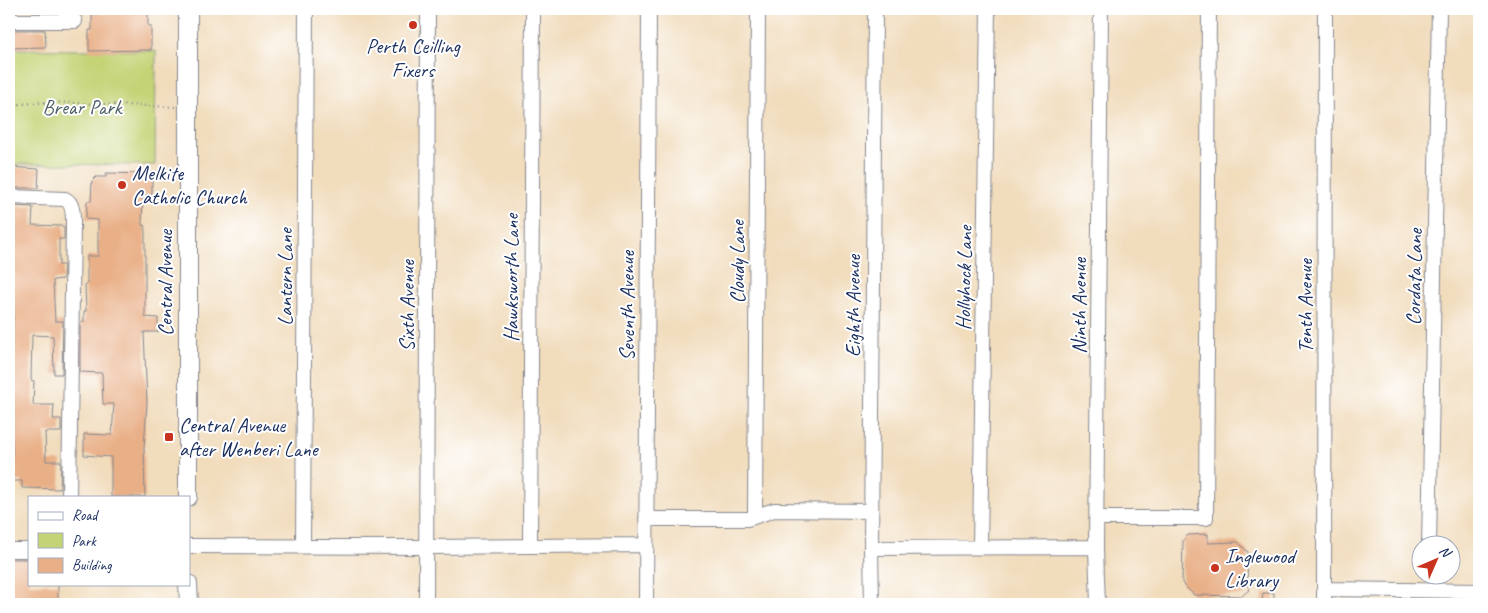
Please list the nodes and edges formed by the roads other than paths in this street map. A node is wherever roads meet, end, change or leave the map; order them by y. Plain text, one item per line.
1 (188, 9) edge
2 (306, 9) edge
3 (428, 9) edge
4 (533, 9) edge
5 (649, 9) edge
6 (758, 9) edge
7 (875, 9) edge
8 (988, 9) edge
9 (1101, 9) edge
10 (1209, 9) edge
11 (1325, 9) edge
12 (1439, 9) edge
13 (9, 20) edge
14 (75, 22) dead end
15 (9, 197) edge
16 (69, 496) edge
17 (188, 496) edge
18 (871, 511) junction
19 (755, 516) junction
20 (1097, 518) junction
21 (646, 519) junction
22 (1429, 536) edge
23 (646, 545) junction
24 (190, 546) edge
25 (303, 546) junction
26 (530, 546) junction
27 (980, 547) junction
28 (1096, 547) junction
29 (426, 548) junction
30 (871, 548) junction
31 (9, 550) edge
32 (28, 550) edge
33 (1429, 586) edge
34 (1324, 589) junction
35 (1429, 590) junction
36 (1479, 591) edge
37 (426, 604) edge
38 (646, 604) edge
39 (872, 604) edge
40 (1098, 604) edge
41 (1324, 604) edge

1 - 17 main road, Central Avenue
2 - 25 street, Lantern Lane
3 - 29 street, Sixth Avenue
4 - 26 street, Hawksworth Lane
5 - 21 street, Seventh Avenue
6 - 19 street, Cloudy Lane
7 - 18 street, Eighth Avenue
8 - 27 street, Hollyhock Lane
9 - 20 street, Ninth Avenue
10 - 20 street
11 - 34 street, Tenth Avenue
12 - 22 street, Cordata Lane
13 - 14 street
15 - 16 street
18 - 19 street
18 - 30 street, Eighth Avenue
19 - 21 street
20 - 28 street, Ninth Avenue
21 - 23 street, Seventh Avenue
23 - 26 street
23 - 38 street, Seventh Avenue
24 - 25 street
25 - 29 street
26 - 29 street
27 - 28 street
27 - 30 street
28 - 40 street, Ninth Avenue
29 - 37 street, Sixth Avenue
30 - 39 street, Eighth Avenue
31 - 32 street
33 - 35 street
34 - 35 street
34 - 41 street, Tenth Avenue
35 - 36 street

